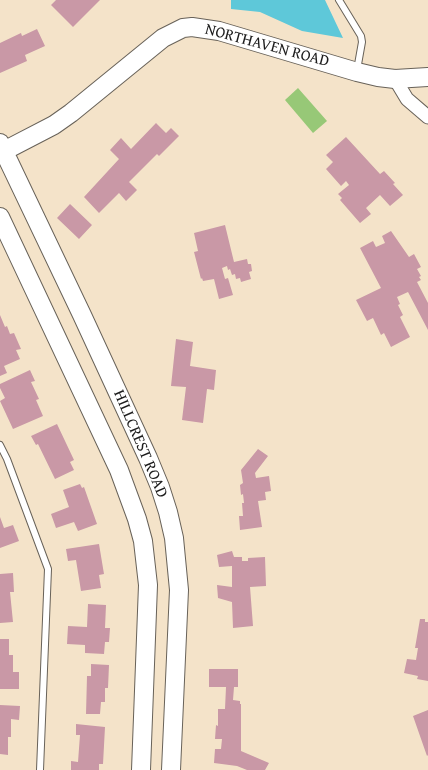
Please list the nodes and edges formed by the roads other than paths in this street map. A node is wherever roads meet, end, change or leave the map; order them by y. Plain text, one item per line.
1 (339, 0) edge
2 (357, 72) junction
3 (428, 77) edge
4 (395, 79) junction
5 (428, 117) edge
6 (1, 149) edge
7 (0, 217) edge
8 (0, 445) edge
9 (40, 770) edge
10 (141, 770) edge
11 (171, 770) edge

1 - 2 lane
2 - 4 main road, NORTHAVEN ROAD
2 - 6 main road, NORTHAVEN ROAD
3 - 4 main road, NORTHAVEN ROAD
4 - 5 street
6 - 11 main road, HILLCREST ROAD
7 - 10 main road, HILLCREST ROAD
8 - 9 lane

